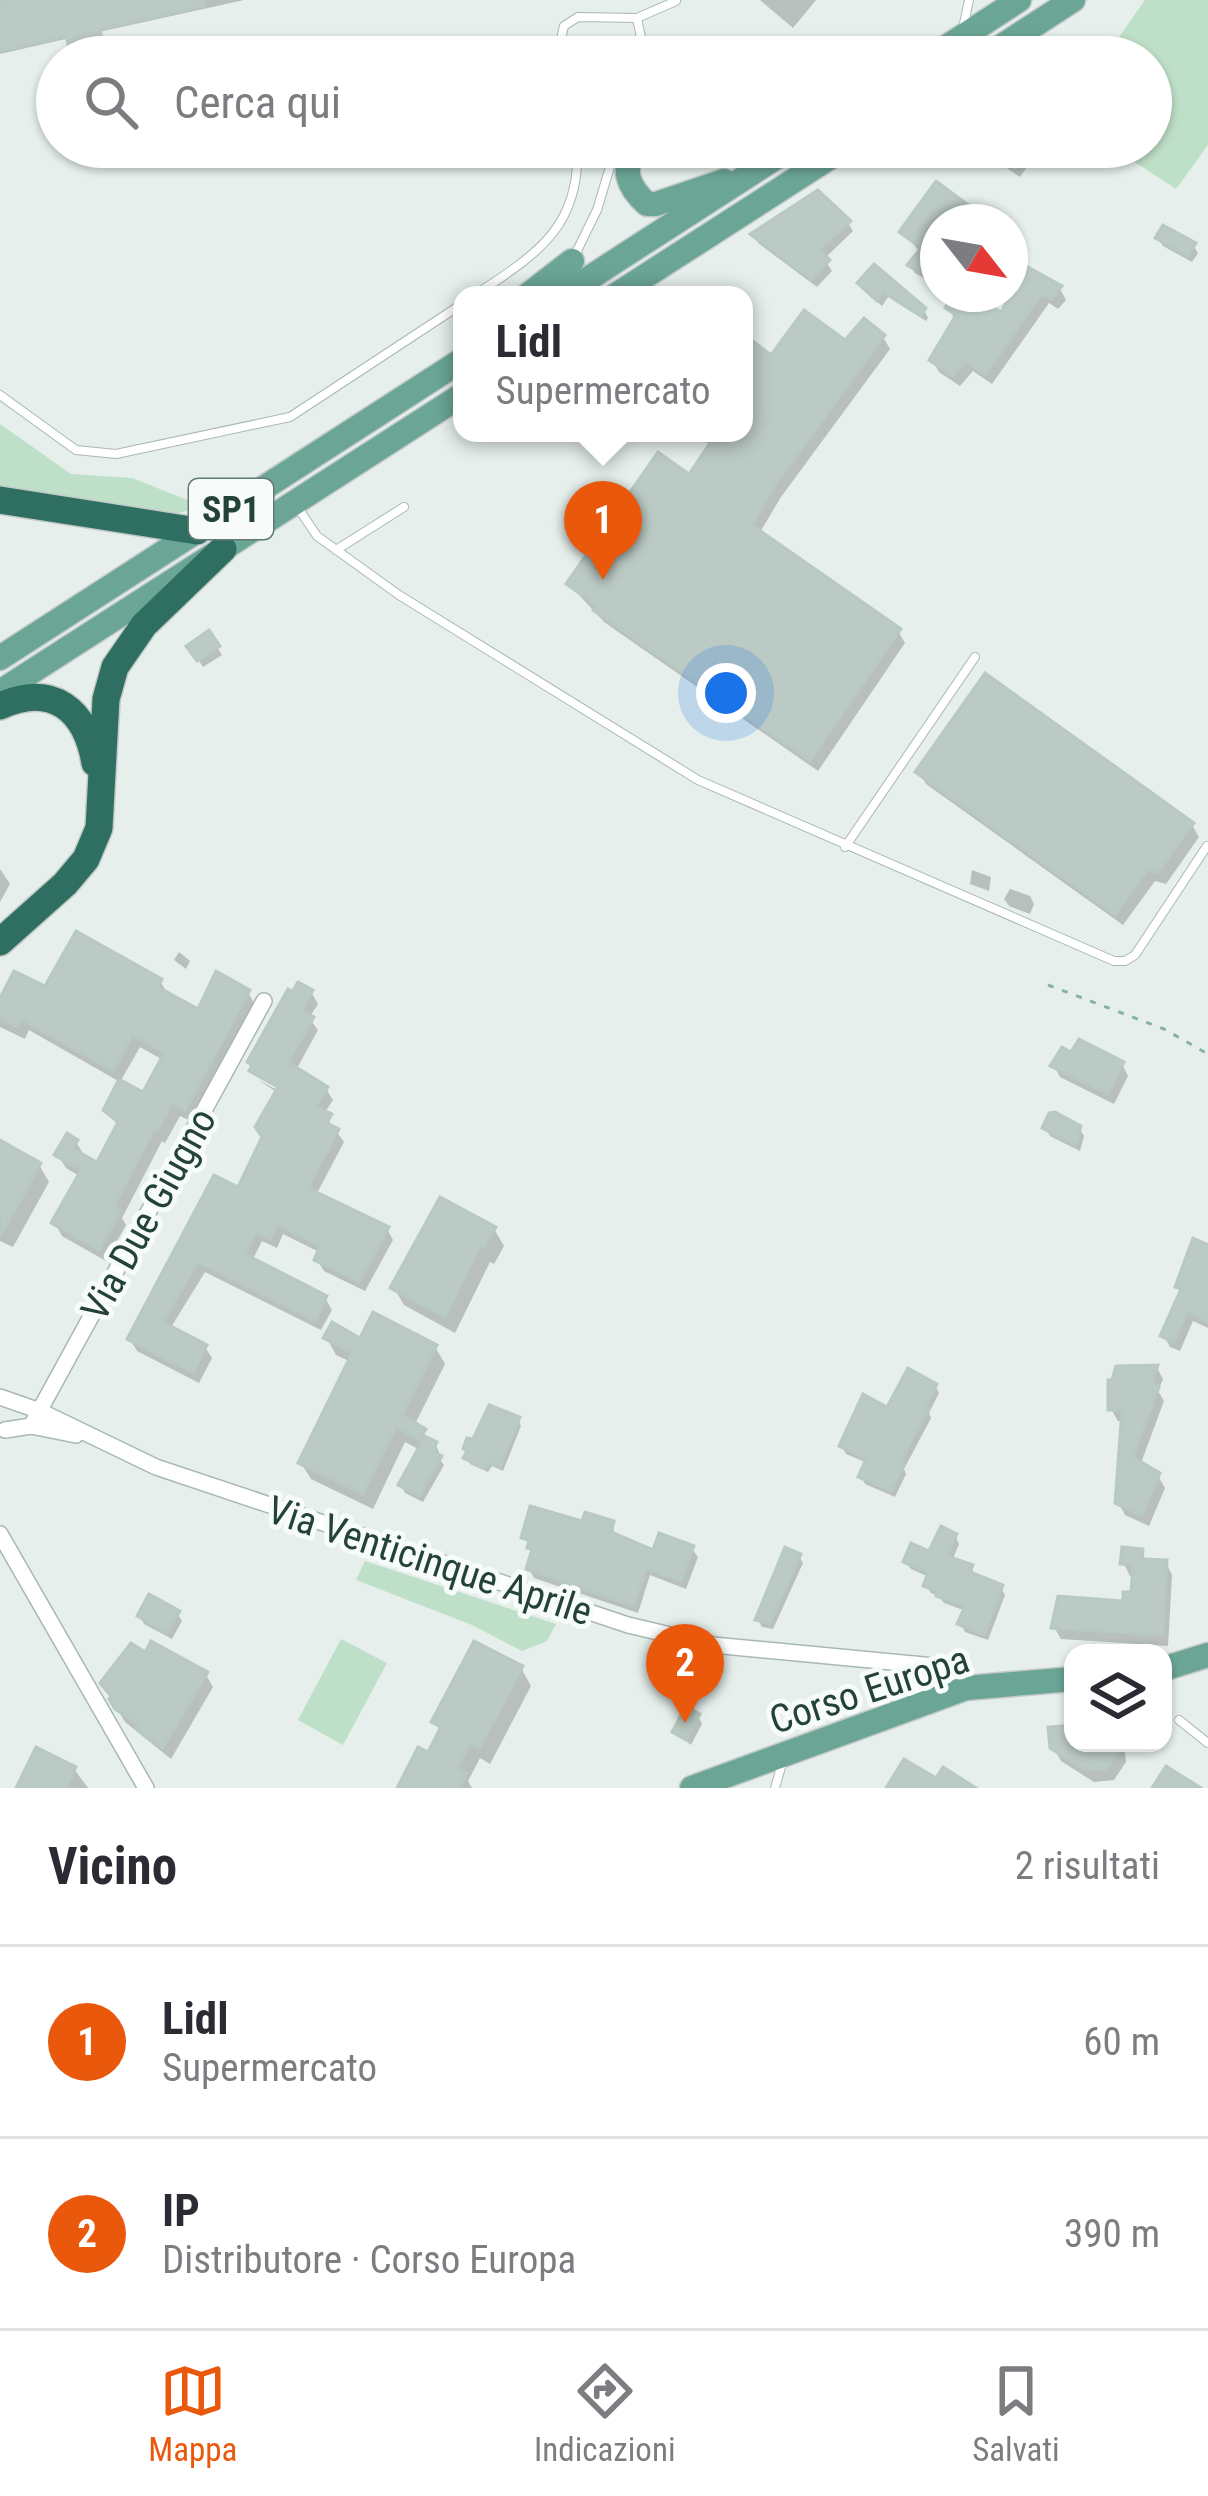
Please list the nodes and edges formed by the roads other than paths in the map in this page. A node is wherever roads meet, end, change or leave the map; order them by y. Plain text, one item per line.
1 (969, 0) edge
2 (1019, 0) edge
3 (1073, 0) edge
4 (676, 1) edge
5 (637, 18) junction
6 (562, 36) edge
7 (641, 36) edge
8 (961, 36) edge
9 (964, 36) edge
10 (1017, 36) edge
11 (576, 168) edge
12 (609, 168) edge
13 (628, 168) edge
14 (759, 168) edge
15 (813, 168) edge
16 (744, 178) junction
17 (572, 261) joint
18 (489, 286) edge
19 (540, 286) edge
20 (577, 286) edge
21 (630, 286) edge
22 (453, 310) edge
23 (453, 348) edge
24 (453, 366) edge
25 (0, 395) edge
26 (453, 401) edge
27 (344, 436) junction
28 (0, 500) edge
29 (295, 504) junction
30 (404, 507) dead end
31 (197, 531) junction
32 (223, 549) junction
33 (337, 550) junction
34 (975, 656) dead end
35 (0, 658) edge
36 (0, 692) edge
37 (0, 706) edge
38 (102, 802) junction
39 (1208, 846) edge
40 (845, 847) junction
41 (0, 942) edge
42 (264, 1001) dead end
43 (0, 1399) edge
44 (40, 1411) junction
45 (31, 1426) junction
46 (3, 1432) edge
47 (96, 1440) junction
48 (0, 1534) edge
49 (1208, 1655) edge
50 (915, 1664) junction
51 (1172, 1666) edge
52 (1064, 1679) edge
53 (958, 1684) junction
54 (910, 1708) junction
55 (1179, 1720) dead end
56 (1208, 1743) edge
57 (784, 1755) junction
58 (146, 1788) edge
59 (692, 1788) edge
60 (775, 1788) edge

1 - 8 lane
2 - 9 main road
3 - 10 main road
4 - 5 lane
5 - 6 lane
5 - 7 lane
11 - 18 lane
12 - 17 lane
13 - 16 main road
14 - 16 main road
15 - 21 main road
16 - 20 main road
17 - 19 main road
22 - 25 lane
23 - 27 main road
24 - 27 main road, SP1
26 - 29 main road, SP1
27 - 31 main road, SP1
28 - 31 highway
29 - 32 main road, SP1
29 - 33 lane
30 - 33 lane
31 - 35 main road, SP1
32 - 36 main road, SP1
32 - 38 highway
33 - 40 lane
34 - 40 lane
37 - 38 highway
38 - 41 highway
39 - 40 lane
42 - 44 street, Via Due Giugno
43 - 44 street, Via Venticinque Aprile
43 - 46 street
44 - 45 street, Via Due Giugno
44 - 47 street, Via Venticinque Aprile
45 - 46 street, Via Venticinque Aprile
45 - 47 street, Via Venticinque Aprile
47 - 50 street, Via Venticinque Aprile
48 - 58 street
49 - 51 main road
50 - 53 street
50 - 54 street
52 - 53 main road, Corso Europa
53 - 54 main road, Corso Europa
54 - 57 main road, Corso Europa
55 - 56 lane
57 - 59 main road, Corso Europa
57 - 60 lane

